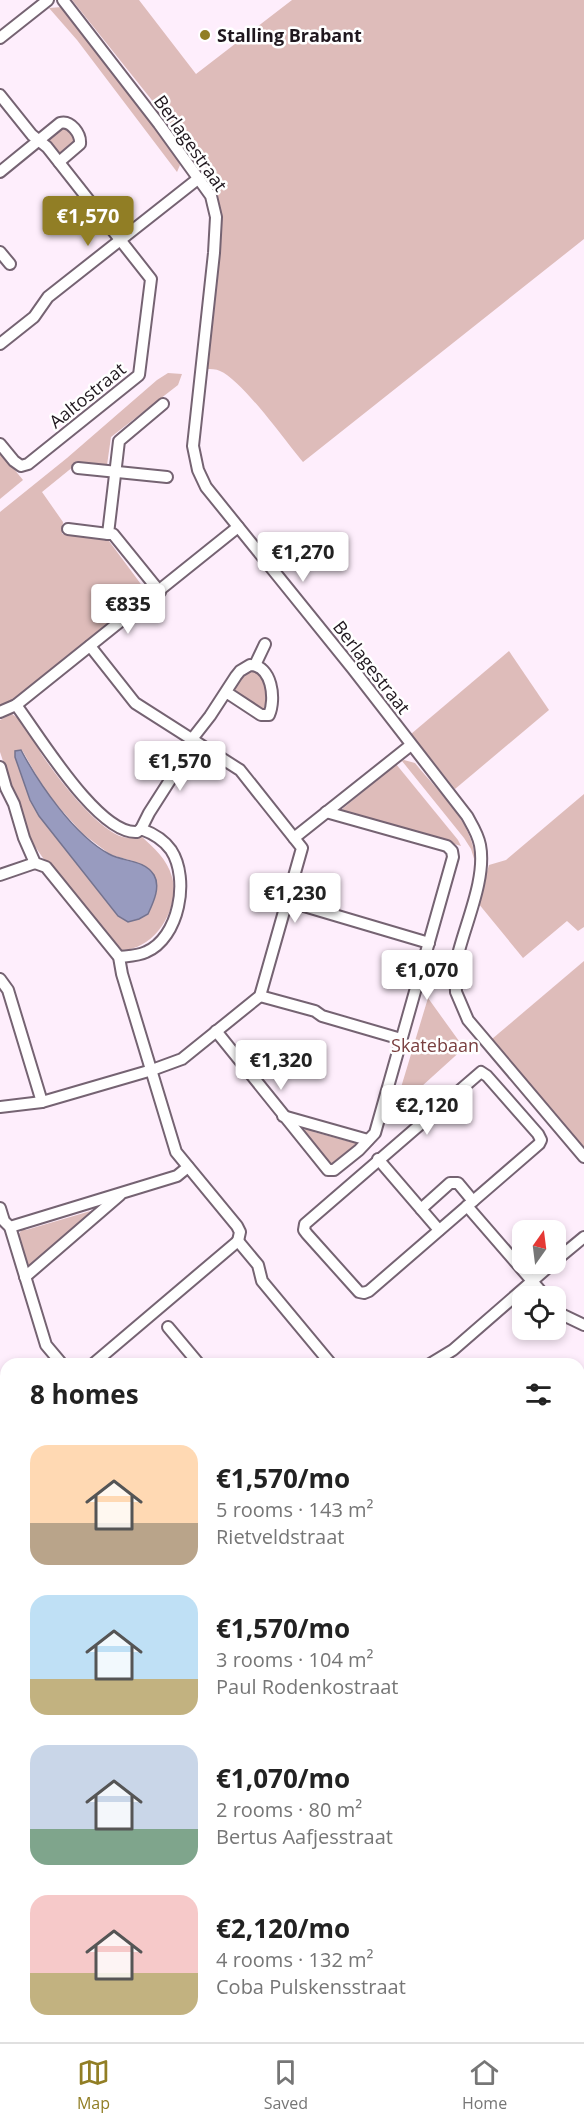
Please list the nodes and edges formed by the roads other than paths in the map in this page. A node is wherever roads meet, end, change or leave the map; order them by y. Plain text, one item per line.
1 (48, 0) edge
2 (63, 0) edge
3 (0, 38) edge
4 (0, 95) edge
5 (39, 140) junction
6 (59, 162) junction
7 (0, 172) edge
8 (199, 178) junction
9 (120, 240) junction
10 (0, 252) edge
11 (10, 264) dead end
12 (0, 344) edge
13 (163, 404) dead end
14 (0, 444) edge
15 (78, 468) dead end
16 (115, 472) junction
17 (166, 477) dead end
18 (238, 527) junction
19 (68, 529) dead end
20 (108, 534) junction
21 (160, 592) junction
22 (265, 644) dead end
23 (90, 646) junction
24 (255, 664) junction
25 (226, 692) junction
26 (16, 705) junction
27 (0, 712) edge
28 (193, 740) junction
29 (411, 745) junction
30 (0, 767) edge
31 (326, 812) junction
32 (141, 829) junction
33 (294, 838) junction
34 (35, 863) junction
35 (0, 875) edge
36 (287, 901) junction
37 (429, 943) junction
38 (119, 957) junction
39 (1, 982) edge
40 (260, 996) junction
41 (216, 1031) junction
42 (401, 1039) junction
43 (152, 1070) junction
44 (42, 1102) junction
45 (0, 1107) edge
46 (283, 1116) junction
47 (368, 1140) junction
48 (584, 1157) edge
49 (378, 1159) junction
50 (188, 1167) junction
51 (122, 1193) junction
52 (470, 1204) junction
53 (0, 1208) edge
54 (421, 1209) junction
55 (10, 1227) junction
56 (439, 1230) junction
57 (584, 1237) edge
58 (238, 1241) junction
59 (566, 1252) edge
60 (539, 1274) edge
61 (25, 1277) junction
62 (531, 1281) junction
63 (536, 1286) edge
64 (566, 1316) edge
65 (584, 1325) edge
66 (168, 1327) dead end
67 (448, 1354) junction
68 (57, 1358) edge
69 (100, 1358) edge
70 (194, 1358) edge
71 (326, 1358) edge
72 (441, 1358) edge
73 (451, 1358) edge

1 - 3 street
2 - 8 street, Berlagestraat
4 - 5 street
5 - 6 street
5 - 6 street
5 - 7 street
6 - 9 street
8 - 9 street
8 - 18 street, Berlagestraat
9 - 12 street
9 - 14 street, Aaltostraat
10 - 11 street
13 - 16 street
15 - 16 street
16 - 17 street
16 - 20 street
18 - 21 street
18 - 29 street, Berlagestraat
19 - 20 street
20 - 21 street
21 - 23 street
22 - 24 street
23 - 26 street
23 - 28 street
24 - 25 street
24 - 25 street
25 - 28 street
26 - 27 street
26 - 32 street
28 - 32 street
28 - 33 street
29 - 31 street
29 - 48 street, Berlagestraat
30 - 34 street
31 - 33 street
31 - 37 street
32 - 38 street
33 - 36 street
34 - 35 street
34 - 38 street
36 - 37 street
36 - 40 street
37 - 42 street
38 - 43 street
39 - 44 street
40 - 41 street
40 - 42 street
41 - 43 street
41 - 46 street
42 - 47 street
43 - 44 street
43 - 50 street
44 - 45 street
46 - 47 street
46 - 47 street
49 - 52 street
49 - 54 street
49 - 56 street
50 - 51 street
50 - 58 street
51 - 55 street
51 - 61 street
52 - 54 street
52 - 56 street
52 - 62 street
53 - 55 street
54 - 56 street
55 - 61 street
57 - 59 street
58 - 69 street
58 - 71 street
60 - 62 street
61 - 68 street
62 - 63 street
62 - 67 street
64 - 65 street
66 - 70 street
67 - 72 street
67 - 73 street

